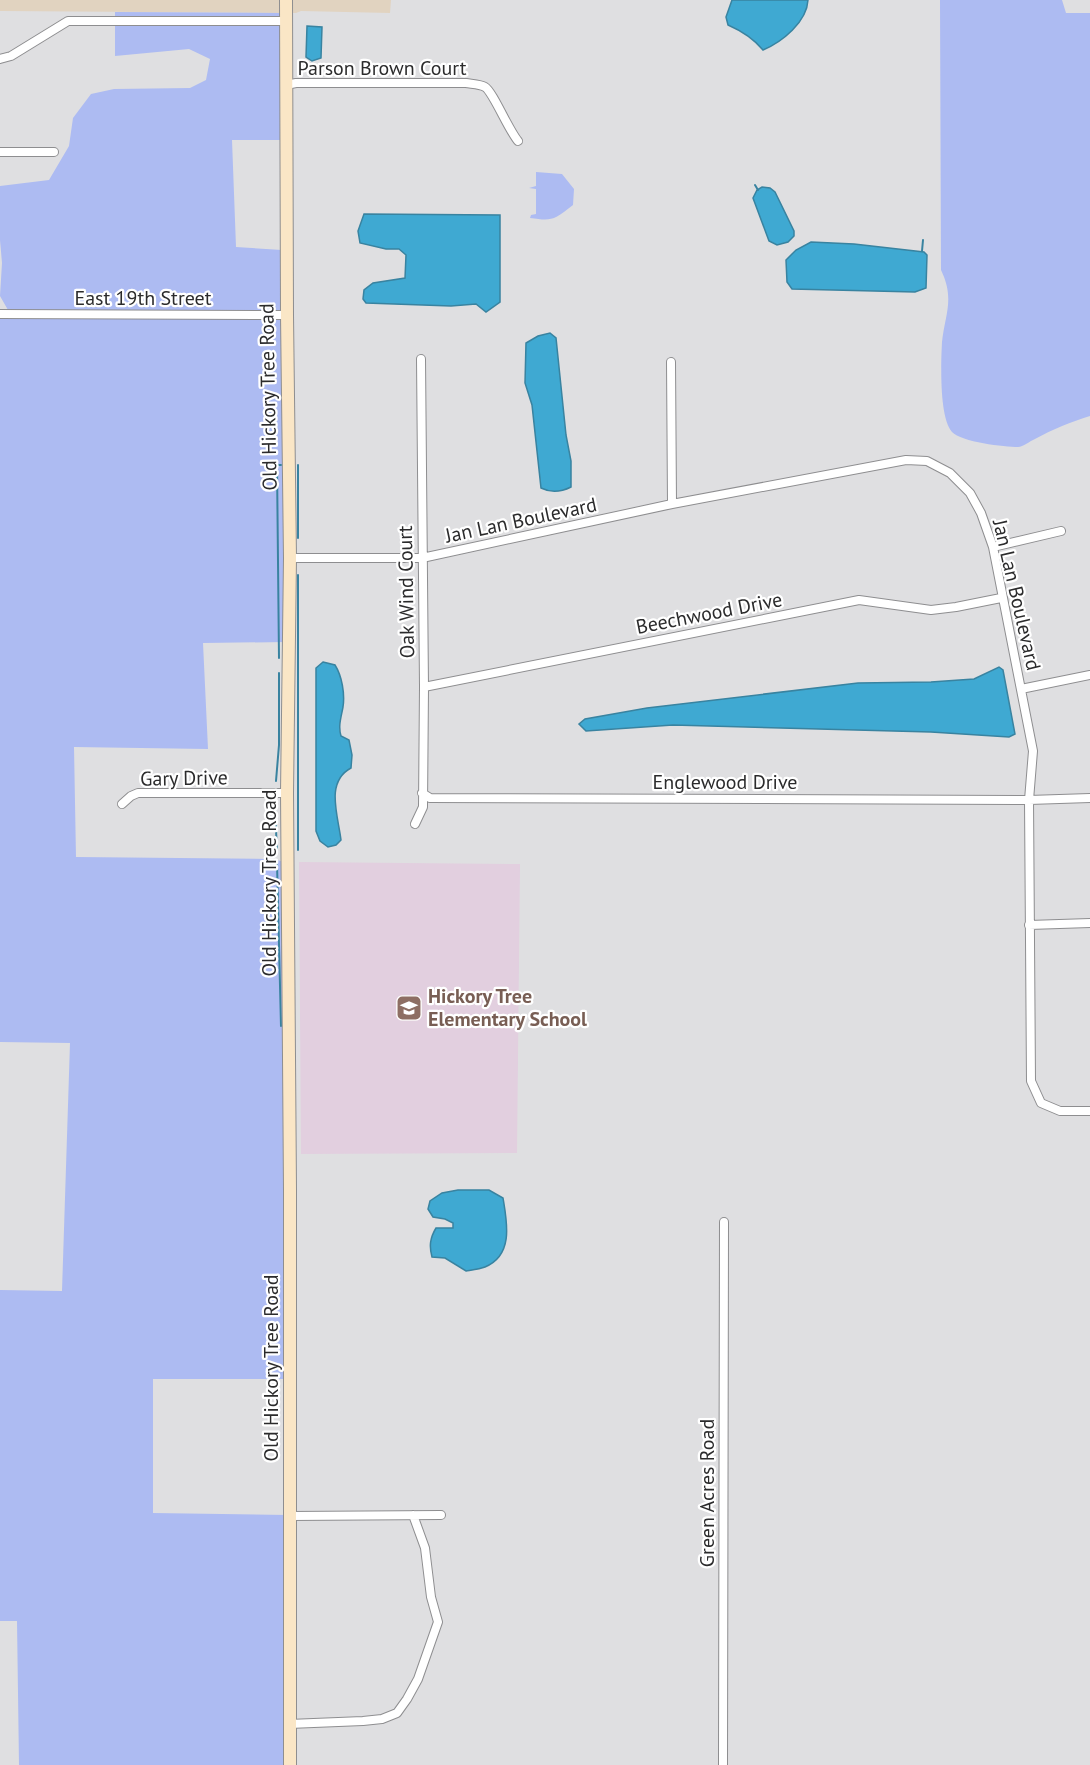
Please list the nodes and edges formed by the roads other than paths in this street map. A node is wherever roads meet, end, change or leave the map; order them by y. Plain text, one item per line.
1 (286, 0) edge
2 (286, 21) junction
3 (0, 59) edge
4 (286, 85) junction
5 (518, 141) dead end
6 (0, 152) edge
7 (54, 152) dead end
8 (0, 314) edge
9 (287, 315) junction
10 (421, 359) dead end
11 (671, 362) dead end
12 (672, 504) junction
13 (1061, 531) dead end
14 (993, 547) junction
15 (290, 558) junction
16 (422, 558) junction
17 (1001, 598) junction
18 (1090, 675) edge
19 (424, 687) junction
20 (1021, 689) junction
21 (287, 793) junction
22 (422, 793) junction
23 (1090, 798) edge
24 (1029, 800) junction
25 (122, 804) dead end
26 (415, 824) dead end
27 (1090, 923) edge
28 (1029, 925) junction
29 (1090, 1111) edge
30 (724, 1222) dead end
31 (413, 1515) junction
32 (441, 1515) dead end
33 (290, 1516) junction
34 (289, 1724) junction
35 (290, 1765) edge
36 (723, 1765) edge

1 - 2 street, Old Hickory Tree Road
2 - 3 street
2 - 4 street, Old Hickory Tree Road
4 - 5 street, Parson Brown Court
4 - 9 street, Old Hickory Tree Road
6 - 7 street
8 - 9 street, East 19th Street
9 - 15 street, Old Hickory Tree Road
10 - 16 street, Oak Wind Court
11 - 12 street
12 - 14 street, Jan Lan Boulevard
12 - 16 street, Jan Lan Boulevard
13 - 14 street
14 - 17 street, Jan Lan Boulevard
15 - 16 street, Jan Lan Boulevard
15 - 21 street, Old Hickory Tree Road
16 - 19 street, Oak Wind Court
17 - 19 street, Beechwood Drive
17 - 20 street, Jan Lan Boulevard
18 - 20 street
19 - 22 street, Oak Wind Court
20 - 24 street, Jan Lan Boulevard
21 - 25 street, Gary Drive
21 - 33 street, Old Hickory Tree Road
22 - 24 street, Englewood Drive
22 - 26 street, Oak Wind Court
23 - 24 street, Englewood Drive
24 - 28 street, Jan Lan Boulevard
27 - 28 street
28 - 29 street, Jan Lan Boulevard
30 - 36 street, Green Acres Road
31 - 32 street
31 - 33 street
31 - 34 street
33 - 34 street, Old Hickory Tree Road
34 - 35 street, Old Hickory Tree Road

